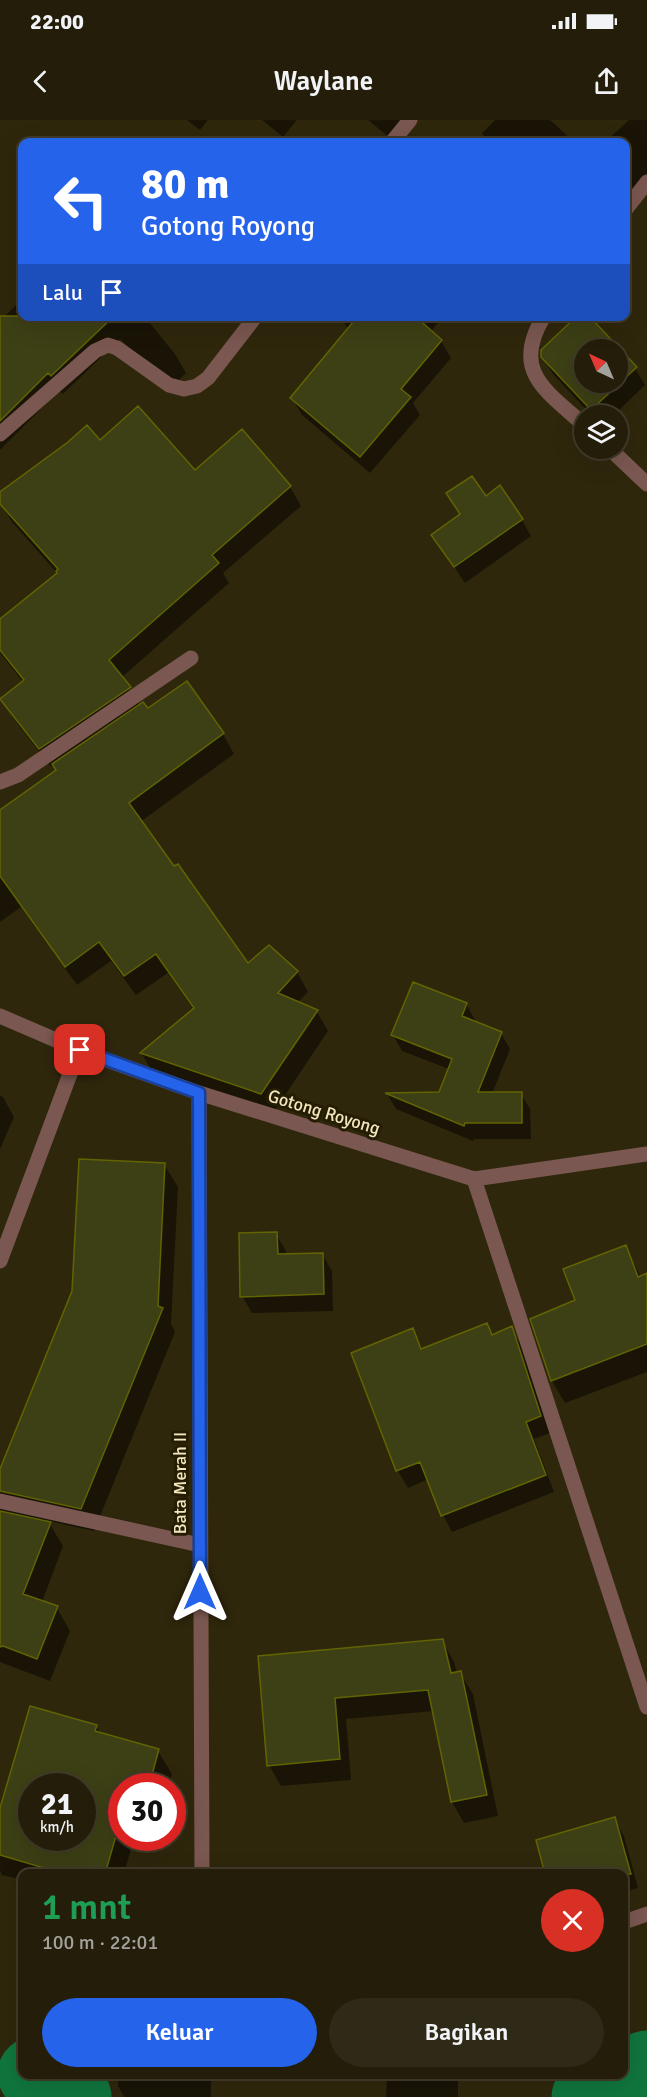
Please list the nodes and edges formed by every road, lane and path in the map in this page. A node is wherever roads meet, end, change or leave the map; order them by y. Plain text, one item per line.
1 (410, 120) edge
2 (395, 138) edge
3 (647, 182) edge
4 (630, 204) edge
5 (252, 321) edge
6 (542, 321) edge
7 (574, 415) edge
8 (0, 435) edge
9 (621, 459) edge
10 (647, 484) edge
11 (191, 658) dead end
12 (0, 782) edge
13 (0, 1016) edge
14 (80, 1050) junction
15 (199, 1093) junction
16 (647, 1154) edge
17 (474, 1179) junction
18 (0, 1261) edge
19 (0, 1502) edge
20 (200, 1545) junction
21 (647, 1707) edge
22 (202, 1869) edge
23 (647, 1914) edge
24 (628, 1921) edge

1 - 2 street
3 - 4 street
5 - 8 street
6 - 7 street
9 - 10 street
11 - 12 street
13 - 14 street, Gotong Royong
14 - 15 street, Gotong Royong
14 - 18 street
15 - 17 street, Gotong Royong
15 - 20 street, Bata Merah II
16 - 17 street, Gotong Royong
17 - 21 street
19 - 20 street
20 - 22 street, Bata Merah II
23 - 24 street

